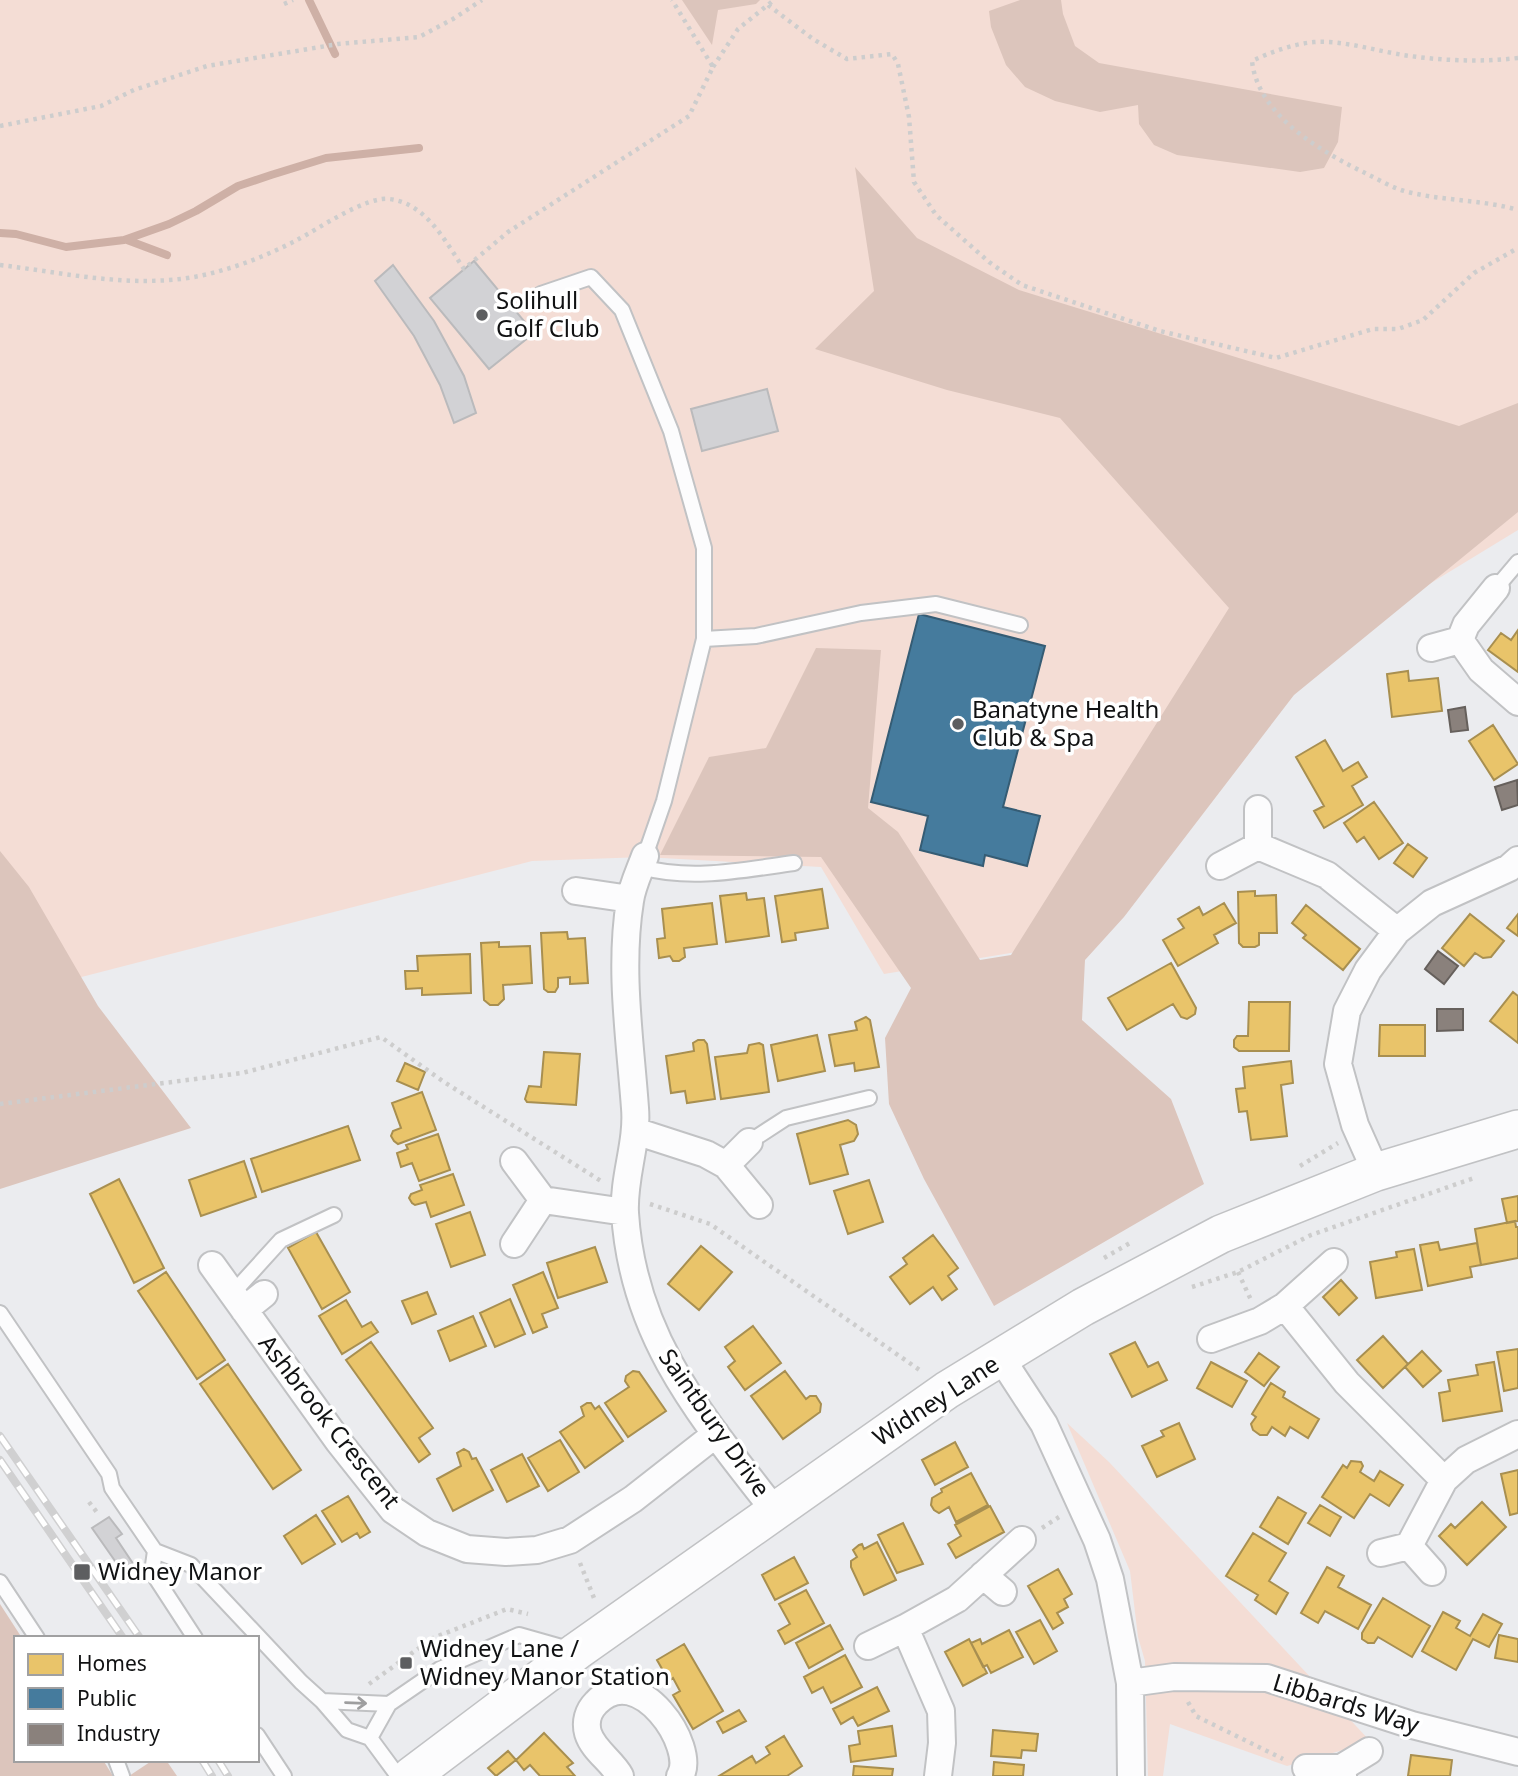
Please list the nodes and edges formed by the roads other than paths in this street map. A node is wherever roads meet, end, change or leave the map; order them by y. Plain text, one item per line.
1 (541, 294) dead end
2 (1518, 562) edge
3 (1496, 588) joint
4 (1020, 625) dead end
5 (704, 639) junction
6 (1460, 640) junction
7 (1431, 648) dead end
8 (1518, 702) edge
9 (1258, 809) dead end
10 (1258, 846) junction
11 (1518, 860) edge
12 (643, 861) junction
13 (794, 863) dead end
14 (1220, 866) dead end
15 (576, 891) dead end
16 (630, 900) junction
17 (1397, 931) junction
18 (869, 1098) dead end
19 (1518, 1129) edge
20 (635, 1131) junction
21 (749, 1142) joint
22 (514, 1161) dead end
23 (726, 1165) junction
24 (1376, 1172) junction
25 (543, 1200) junction
26 (759, 1205) dead end
27 (625, 1212) junction
28 (334, 1215) dead end
29 (514, 1244) dead end
30 (1334, 1262) dead end
31 (212, 1265) dead end
32 (264, 1294) dead end
33 (238, 1302) junction
34 (1285, 1306) junction
35 (0, 1313) edge
36 (1211, 1339) dead end
37 (1001, 1359) junction
38 (716, 1434) junction
39 (1518, 1434) edge
40 (1444, 1480) junction
41 (775, 1511) junction
42 (1022, 1540) road end
43 (1409, 1546) junction
44 (155, 1551) junction
45 (1381, 1553) dead end
46 (1432, 1572) dead end
47 (0, 1582) edge
48 (905, 1628) junction
49 (36, 1636) edge
50 (194, 1636) edge
51 (258, 1636) edge
52 (259, 1637) edge
53 (869, 1646) dead end
54 (577, 1651) junction
55 (1130, 1682) junction
56 (322, 1701) junction
57 (389, 1704) junction
58 (259, 1738) edge
59 (370, 1738) junction
60 (1369, 1751) dead end
61 (1518, 1752) edge
62 (1306, 1768) road end
63 (1342, 1772) edge
64 (284, 1776) edge
65 (398, 1776) edge
66 (411, 1776) edge
67 (620, 1776) edge
68 (680, 1776) edge
69 (938, 1776) edge
70 (1131, 1776) edge

1 - 5 lane
2 - 3 lane
3 - 6 street
4 - 5 lane
5 - 12 lane
6 - 7 street
6 - 8 street
9 - 10 street
10 - 14 street
10 - 17 street
11 - 17 street
12 - 13 lane
12 - 16 street, Saintbury Drive
15 - 16 street
16 - 20 street, Saintbury Drive
17 - 24 street
18 - 21 lane
19 - 24 street, Widney Lane
20 - 23 street
20 - 27 street, Saintbury Drive
21 - 23 street
22 - 25 street
23 - 26 street
24 - 37 street, Widney Lane
25 - 27 street
25 - 29 street
27 - 38 street, Saintbury Drive
28 - 33 lane
30 - 34 street
31 - 33 street, Ashbrook Crescent
32 - 33 street, Ashbrook Crescent
33 - 38 street, Ashbrook Crescent
34 - 36 street
34 - 40 street
35 - 44 lane
37 - 41 street, Widney Lane
37 - 55 street
38 - 41 street, Saintbury Drive
39 - 40 street
40 - 43 street
41 - 54 street, Widney Lane
42 - 48 street
43 - 45 street
43 - 46 street
44 - 50 lane
44 - 51 lane
47 - 49 lane
48 - 53 street
48 - 69 street
52 - 56 lane
54 - 57 lane
54 - 66 street, Widney Lane
55 - 61 street, Libbards Way
55 - 70 street
56 -> 57 lane
56 - 59 lane
57 - 59 lane
58 - 64 lane
59 - 65 lane
60 - 63 street
62 - 63 street
67 - 68 street

